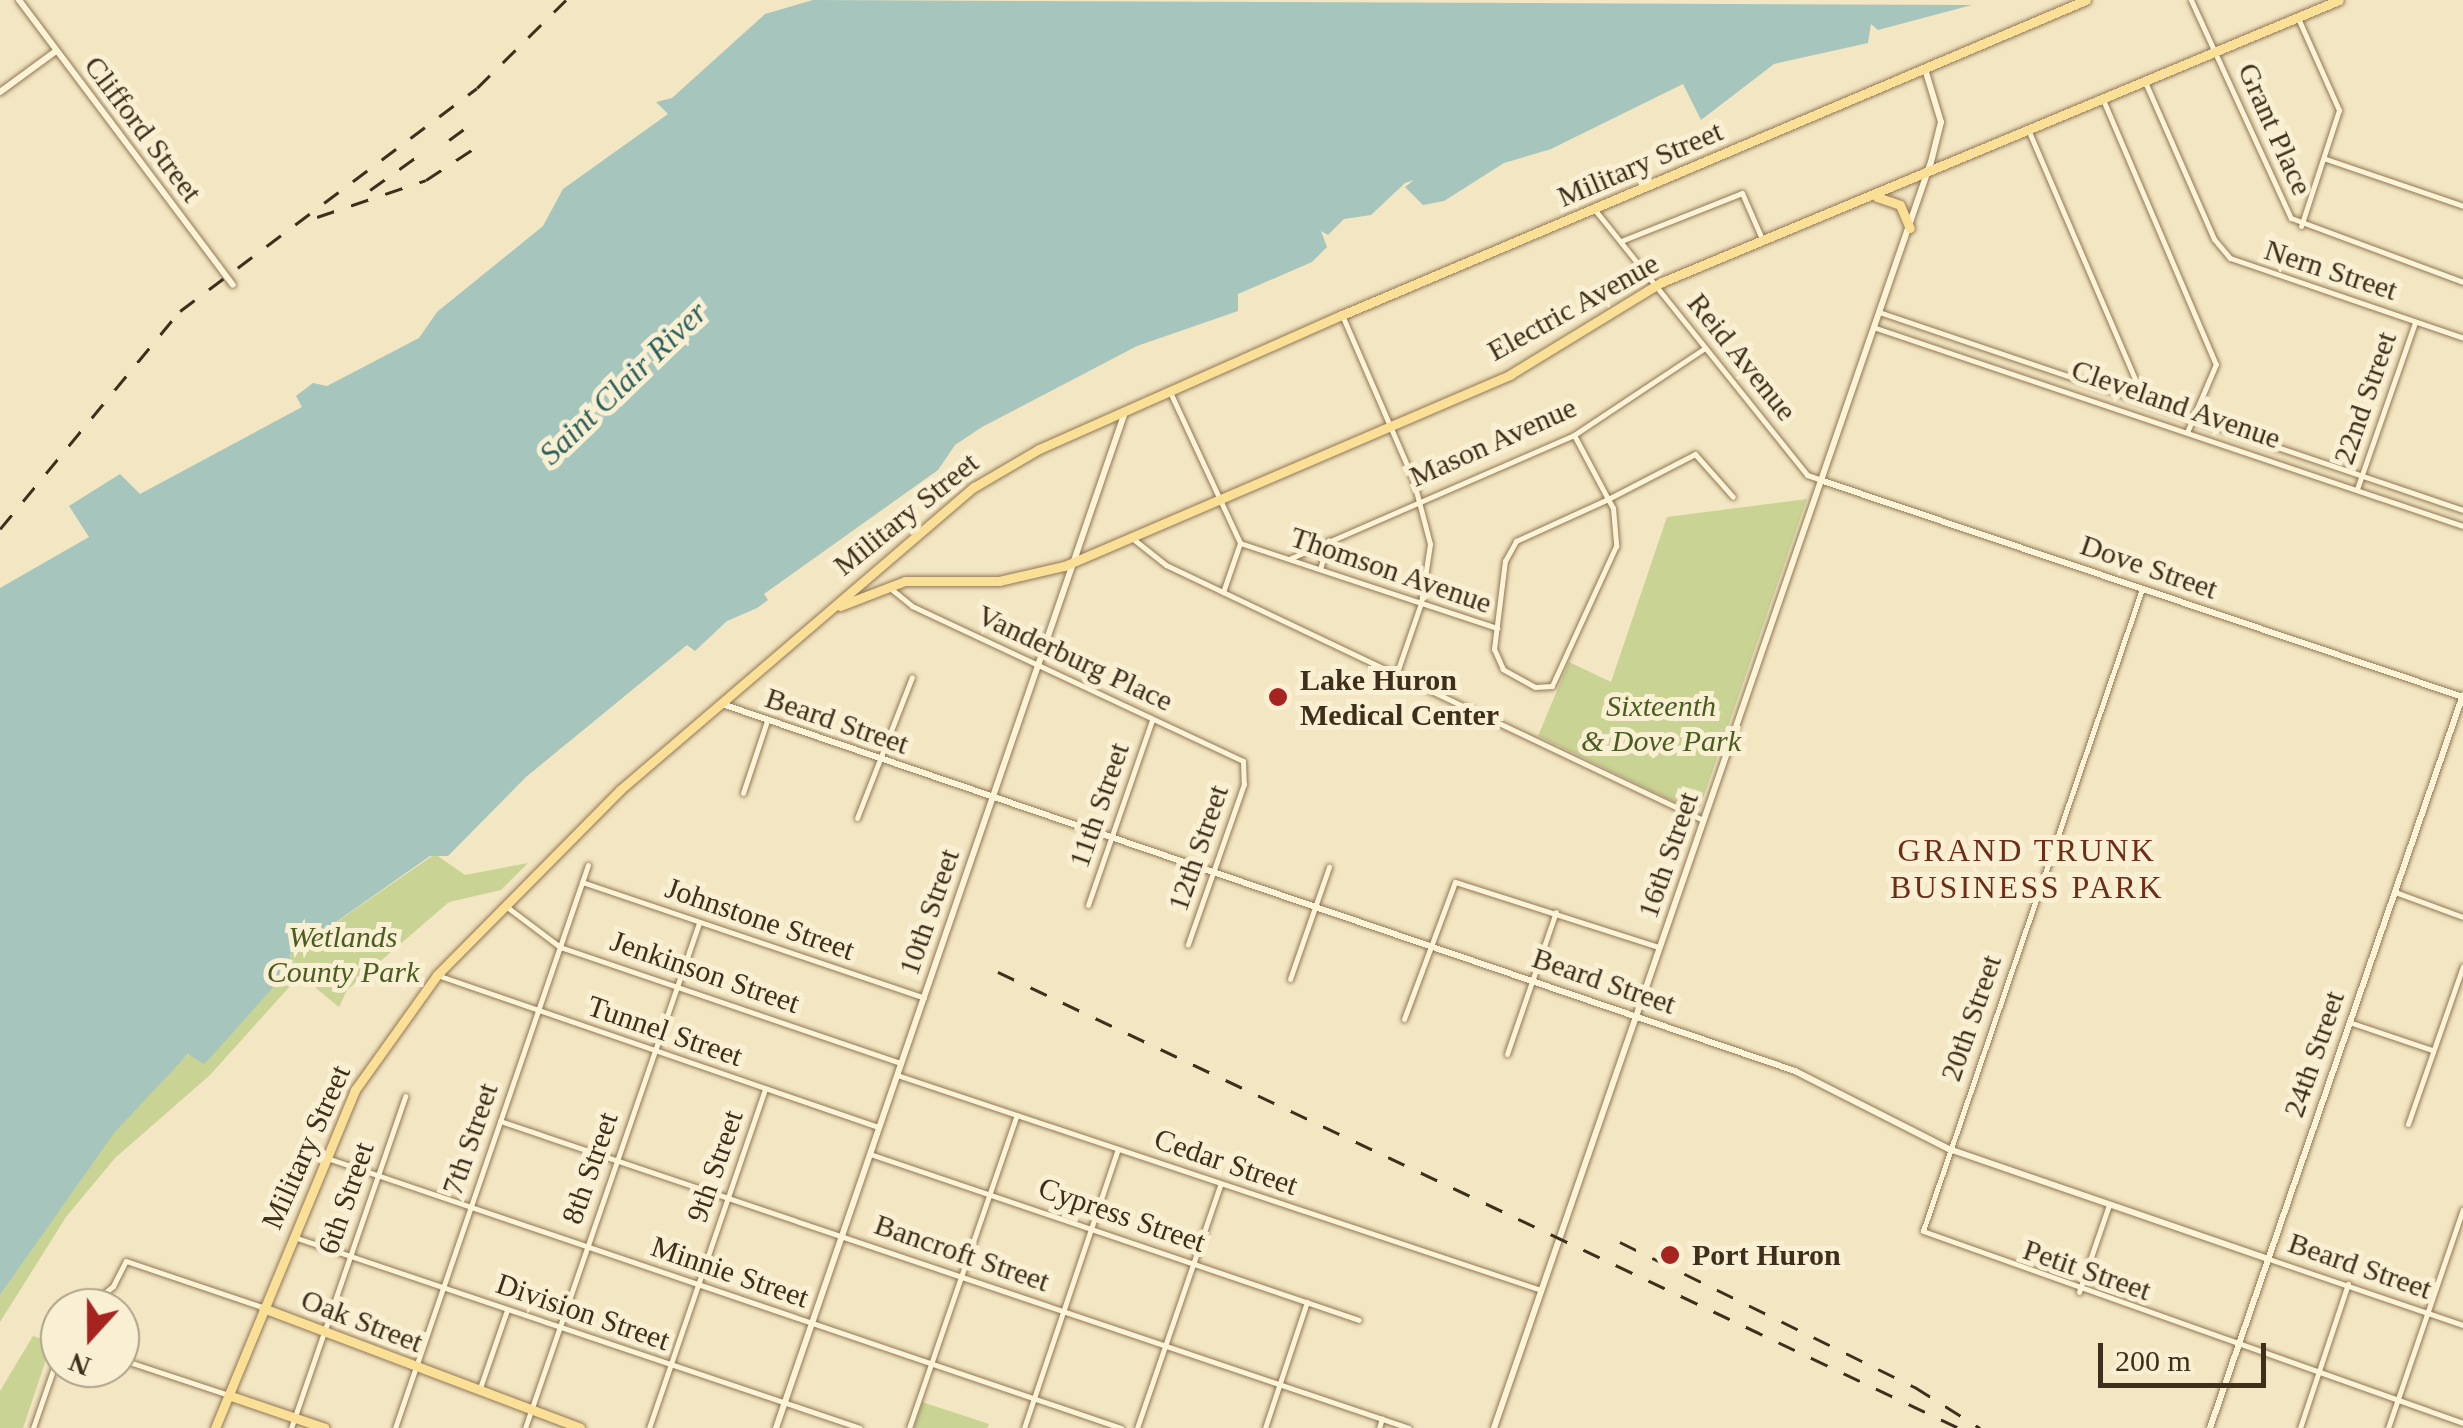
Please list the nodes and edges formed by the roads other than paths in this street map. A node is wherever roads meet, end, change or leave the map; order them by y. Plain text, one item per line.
1 (19, 0) edge
2 (2086, 0) edge
3 (2191, 0) edge
4 (2338, 0) edge
5 (2298, 18) junction
6 (56, 51) junction
7 (2216, 53) junction
8 (1925, 69) junction
9 (2146, 84) junction
10 (0, 92) edge
11 (2104, 102) junction
12 (2030, 134) junction
13 (2326, 159) junction
14 (1926, 177) junction
15 (1874, 197) junction
16 (2463, 206) edge
17 (1595, 210) junction
18 (2301, 226) junction
19 (1910, 228) junction
20 (1620, 241) junction
21 (1763, 242) junction
22 (2463, 282) edge
23 (232, 285) dead end
24 (1656, 286) junction
25 (1879, 312) junction
26 (1342, 315) junction
27 (2415, 322) junction
28 (1873, 327) junction
29 (2463, 338) edge
30 (1705, 348) junction
31 (1170, 392) junction
32 (2145, 402) junction
33 (1126, 411) junction
34 (2198, 419) junction
35 (1389, 426) junction
36 (2187, 431) junction
37 (1574, 435) junction
38 (2362, 475) junction
39 (1820, 480) junction
40 (2357, 489) junction
41 (1733, 497) dead end
42 (1608, 499) junction
43 (1218, 500) junction
44 (1418, 501) junction
45 (2463, 510) edge
46 (2463, 526) edge
47 (1131, 535) junction
48 (1329, 540) junction
49 (1240, 543) junction
50 (1290, 559) junction
51 (1075, 561) junction
52 (883, 562) junction
53 (1320, 569) junction
54 (886, 586) junction
55 (2142, 589) junction
56 (1224, 592) junction
57 (1421, 603) junction
58 (824, 615) junction
59 (1497, 628) junction
60 (1040, 666) junction
61 (1396, 675) junction
62 (912, 678) dead end
63 (2463, 696) edge
64 (720, 704) junction
65 (1152, 720) junction
66 (768, 721) junction
67 (877, 759) junction
68 (1247, 766) joint
69 (743, 794) dead end
70 (992, 798) junction
71 (858, 818) dead end
72 (1704, 820) junction
73 (1112, 838) junction
74 (588, 865) dead end
75 (1329, 868) dead end
76 (1214, 872) junction
77 (582, 882) junction
78 (2395, 892) junction
79 (506, 905) junction
80 (1088, 905) dead end
81 (1316, 906) junction
82 (1556, 912) junction
83 (2463, 917) edge
84 (699, 923) junction
85 (1188, 944) dead end
86 (560, 946) junction
87 (1430, 946) junction
88 (1660, 948) junction
89 (2463, 966) edge
90 (437, 975) junction
91 (1290, 978) dead end
92 (1532, 980) junction
93 (677, 987) junction
94 (924, 998) junction
95 (537, 1011) junction
96 (1636, 1015) junction
97 (1404, 1019) dead end
98 (2349, 1022) junction
99 (2432, 1050) junction
100 (654, 1051) junction
101 (1507, 1054) dead end
102 (901, 1064) junction
103 (897, 1075) junction
104 (765, 1089) junction
105 (405, 1096) dead end
106 (1017, 1115) junction
107 (500, 1120) junction
108 (2408, 1124) dead end
109 (879, 1127) junction
110 (1949, 1148) junction
111 (1118, 1150) junction
112 (870, 1154) junction
113 (325, 1156) junction
114 (617, 1160) junction
115 (377, 1176) junction
116 (1220, 1185) junction
117 (990, 1194) junction
118 (727, 1197) junction
119 (2109, 1204) junction
120 (470, 1208) junction
121 (2463, 1209) edge
122 (1092, 1229) junction
123 (1926, 1234) joint
124 (292, 1236) junction
125 (842, 1236) junction
126 (587, 1248) junction
127 (350, 1256) junction
128 (2266, 1258) junction
129 (1194, 1264) junction
130 (962, 1276) junction
131 (2348, 1284) junction
132 (698, 1285) junction
133 (111, 1288) edge
134 (442, 1288) junction
135 (1541, 1290) junction
136 (2079, 1292) junction
137 (1308, 1302) junction
138 (263, 1308) junction
139 (507, 1310) junction
140 (1064, 1311) junction
141 (2427, 1312) junction
142 (1359, 1320) dead end
143 (812, 1324) junction
144 (2463, 1324) edge
145 (560, 1328) junction
146 (324, 1333) junction
147 (1165, 1345) junction
148 (2235, 1346) junction
149 (931, 1364) junction
150 (670, 1365) junction
151 (140, 1366) edge
152 (415, 1369) junction
153 (2317, 1374) junction
154 (1279, 1384) junction
155 (47, 1388) edge
156 (478, 1393) junction
157 (228, 1395) junction
158 (1034, 1398) junction
159 (2397, 1400) junction
160 (785, 1403) junction
161 (531, 1412) junction
162 (1382, 1418) junction
163 (293, 1423) edge
164 (2463, 1423) edge
165 (33, 1428) edge
166 (215, 1428) edge
167 (325, 1428) edge
168 (395, 1428) edge
169 (525, 1428) edge
170 (580, 1428) edge
171 (649, 1428) edge
172 (776, 1428) edge
173 (860, 1428) edge
174 (909, 1428) edge
175 (1024, 1428) edge
176 (1122, 1428) edge
177 (1137, 1428) edge
178 (1265, 1428) edge
179 (1378, 1428) edge
180 (1410, 1428) edge
181 (1494, 1428) edge
182 (2210, 1428) edge
183 (2300, 1428) edge
184 (2388, 1428) edge

1 - 6 street, Clifford Street
2 - 8 main road, Military Street
3 - 7 street, Grant Place
4 - 5 main road, Electric Avenue
5 - 7 main road, Electric Avenue
5 - 13 street
6 - 10 street
6 - 23 street, Clifford Street
7 - 9 main road, Electric Avenue
7 - 18 street, Grant Place
8 - 14 street, 16th Street
8 - 17 main road, Military Street
9 - 11 main road, Electric Avenue
9 - 27 street, Nern Street
11 - 12 main road, Electric Avenue
11 - 34 street
12 - 14 main road, Electric Avenue
12 - 32 street
13 - 16 street
13 - 18 street
14 - 15 main road, Electric Avenue
14 - 19 street, 16th Street
15 - 19 main road
15 - 21 main road, Electric Avenue
17 - 20 street, Reid Avenue
17 - 26 main road, Military Street
18 - 22 street, Grant Place
19 - 25 street, 16th Street
20 - 21 street
20 - 24 street, Reid Avenue
21 - 24 main road, Electric Avenue
24 - 30 street, Reid Avenue
24 - 35 main road, Electric Avenue
25 - 28 street, 16th Street
25 - 32 street, Cleveland Avenue
26 - 31 main road, Military Street
26 - 35 street
27 - 29 street, Nern Street
27 - 38 street, 22nd Street
28 - 36 street, Cleveland Avenue
28 - 39 street, 16th Street
30 - 37 street, Mason Avenue
30 - 39 street, Reid Avenue
31 - 33 main road, Military Street
31 - 43 street
32 - 34 street, Cleveland Avenue
33 - 51 street, 10th Street
33 - 52 main road, Military Street
34 - 36 street
34 - 38 street, Cleveland Avenue
35 - 43 main road, Electric Avenue
35 - 44 street
36 - 40 street, Cleveland Avenue
37 - 42 street
37 - 44 street, Mason Avenue
38 - 40 street, 22nd Street
38 - 45 street, Cleveland Avenue
39 - 55 street, Dove Street
39 - 72 street, 16th Street
40 - 46 street, Cleveland Avenue
41 - 42 street
42 - 59 street
42 - 59 street, Thomson Avenue
43 - 47 main road, Electric Avenue
43 - 49 street
44 - 48 street, Mason Avenue
44 - 57 street
47 - 51 main road, Electric Avenue
47 - 56 street
48 - 50 street, Mason Avenue
48 - 53 street
49 - 50 street, Thomson Avenue
49 - 56 street
50 - 53 street, Thomson Avenue
51 - 54 main road, Electric Avenue
51 - 60 street, 10th Street
52 - 54 main road
52 - 58 main road, Military Street
53 - 57 street, Thomson Avenue
54 - 58 main road, Electric Avenue
54 - 60 street, Vanderburg Place
55 - 63 street, Dove Street
55 - 110 street, 20th Street
56 - 61 street
57 - 59 street, Thomson Avenue
57 - 61 street
58 - 64 main road, Military Street
60 - 65 street, Vanderburg Place
60 - 70 street, 10th Street
61 - 72 street
62 - 67 street
63 - 78 street, 24th Street
64 - 66 street, Beard Street
64 - 79 main road, Military Street
65 - 68 street, Vanderburg Place
65 - 73 street, 11th Street
66 - 67 street, Beard Street
66 - 69 street
67 - 70 street, Beard Street
67 - 71 street
68 - 76 street, 12th Street
70 - 73 street, Beard Street
70 - 94 street, 10th Street
72 - 88 street, 16th Street
73 - 76 street, Beard Street
73 - 80 street, 11th Street
74 - 77 street, 7th Street
75 - 81 street
76 - 81 street, Beard Street
76 - 85 street, 12th Street
77 - 84 street, Johnstone Street
77 - 86 street, 7th Street
78 - 83 street
78 - 98 street, 24th Street
79 - 86 street, Jenkinson Street
79 - 90 main road, Military Street
81 - 87 street, Beard Street
81 - 91 street
82 - 87 street
82 - 88 street
82 - 92 street
84 - 93 street, 8th Street
84 - 94 street, Johnstone Street
86 - 93 street, Jenkinson Street
86 - 95 street, 7th Street
87 - 92 street, Beard Street
87 - 97 street
88 - 96 street, 16th Street
89 - 99 street
90 - 95 street, Tunnel Street
90 - 113 main road, Military Street
92 - 96 street, Beard Street
92 - 101 street
93 - 100 street, 8th Street
93 - 102 street, Jenkinson Street
94 - 102 street, 10th Street
95 - 100 street, Tunnel Street
95 - 107 street, 7th Street
96 - 110 street, Beard Street
96 - 135 street, 16th Street
98 - 99 street
98 - 128 street, 24th Street
99 - 108 street
100 - 104 street, Tunnel Street
100 - 114 street, 8th Street
102 - 103 street, 10th Street
103 - 106 street, Cedar Street
103 - 109 street, 10th Street
104 - 109 street, Tunnel Street
104 - 118 street, 9th Street
105 - 115 street, 6th Street
106 - 111 street, Cedar Street
106 - 117 street
107 - 114 street, Bancroft Street
107 - 120 street, 7th Street
109 - 112 street, 10th Street
110 - 119 street, Beard Street
110 - 123 street, 20th Street
111 - 116 street, Cedar Street
111 - 122 street
112 - 117 street, Cypress Street
112 - 125 street, 10th Street
113 - 115 street, Minnie Street
113 - 124 main road, Military Street
114 - 118 street, Bancroft Street
114 - 126 street, 8th Street
115 - 120 street, Minnie Street
115 - 127 street, 6th Street
116 - 129 street
116 - 135 street, Cedar Street
117 - 122 street, Cypress Street
117 - 130 street
118 - 125 street, Bancroft Street
118 - 132 street, 9th Street
119 - 128 street, Beard Street
119 - 136 street
120 - 126 street, Minnie Street
120 - 134 street, 7th Street
121 - 141 street
122 - 129 street, Cypress Street
122 - 140 street
123 - 136 street, Petit Street
124 - 127 street, Division Street
124 - 138 main road, Military Street
125 - 130 street, Bancroft Street
125 - 143 street, 10th Street
126 - 132 street, Minnie Street
126 - 145 street, 8th Street
127 - 134 street, Division Street
127 - 146 street, 6th Street
128 - 131 street, Beard Street
128 - 148 street, 24th Street
129 - 137 street, Cypress Street
129 - 147 street
130 - 140 street, Bancroft Street
130 - 149 street
131 - 141 street, Beard Street
131 - 153 street
132 - 143 street, Minnie Street
132 - 150 street, 9th Street
133 - 138 street, Oak Street
134 - 139 street, Division Street
134 - 152 street, 7th Street
135 - 181 street, 16th Street
136 - 148 street, Petit Street
137 - 142 street, Cypress Street
137 - 154 street
138 - 146 main road, Oak Street
138 - 157 main road, Military Street
139 - 145 street, Division Street
139 - 156 street
140 - 147 street, Bancroft Street
140 - 158 street
141 - 144 street, Beard Street
141 - 159 street
143 - 149 street, Minnie Street
143 - 160 street, 10th Street
145 - 150 street, Division Street
145 - 161 street, 8th Street
146 - 152 main road, Oak Street
146 - 163 street, 6th Street
147 - 154 street, Bancroft Street
147 - 177 street
148 - 153 street, Petit Street
148 - 182 street, 24th Street
149 - 158 street, Minnie Street
149 - 174 street
150 - 160 street, Division Street
150 - 171 street, 9th Street
151 - 157 street
152 - 156 main road, Oak Street
152 - 168 street, 7th Street
153 - 159 street, Petit Street
153 - 183 street
154 - 162 street, Bancroft Street
154 - 178 street
155 - 165 street
156 - 161 main road, Oak Street
157 - 163 main road
157 - 166 main road, Military Street
158 - 175 street
158 - 176 street, Minnie Street
159 - 164 street, Petit Street
159 - 184 street
160 - 172 street, 10th Street
160 - 173 street, Division Street
161 - 169 street, 8th Street
161 - 170 main road, Oak Street
162 - 179 street
162 - 180 street, Bancroft Street
163 - 167 main road

